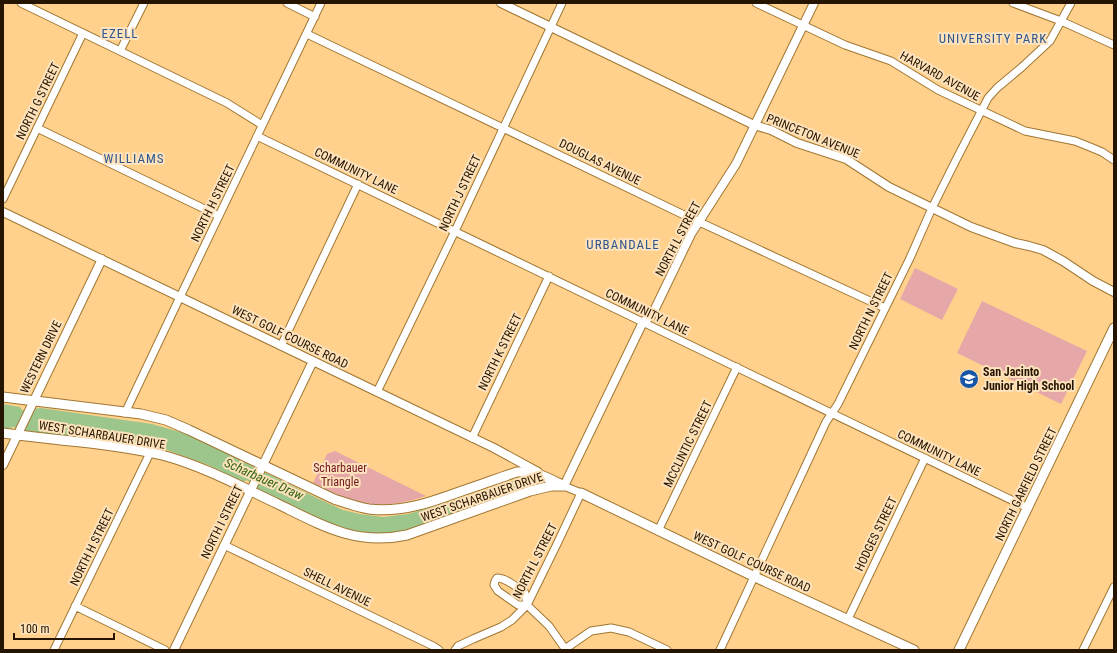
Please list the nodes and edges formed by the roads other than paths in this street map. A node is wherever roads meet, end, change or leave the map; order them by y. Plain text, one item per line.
1 (22, 3) edge
2 (144, 3) edge
3 (286, 3) edge
4 (321, 3) edge
5 (501, 3) edge
6 (562, 3) edge
7 (756, 3) edge
8 (814, 3) edge
9 (1012, 3) edge
10 (1071, 3) edge
11 (315, 17) junction
12 (1061, 21) junction
13 (803, 25) junction
14 (550, 27) junction
15 (83, 33) junction
16 (307, 34) junction
17 (1114, 45) edge
18 (120, 51) junction
19 (981, 111) junction
20 (262, 125) junction
21 (754, 125) junction
22 (37, 128) junction
23 (503, 128) junction
24 (257, 136) junction
25 (1114, 160) edge
26 (358, 184) junction
27 (3, 199) edge
28 (932, 208) junction
29 (3, 212) edge
30 (219, 216) junction
31 (698, 222) junction
32 (455, 231) junction
33 (102, 259) junction
34 (549, 276) junction
35 (1114, 292) edge
36 (180, 297) junction
37 (885, 308) junction
38 (643, 322) junction
39 (1114, 328) edge
40 (281, 346) junction
41 (313, 361) junction
42 (737, 367) junction
43 (377, 392) junction
44 (3, 397) edge
45 (32, 404) junction
46 (125, 412) junction
47 (832, 413) junction
48 (3, 433) edge
49 (18, 434) junction
50 (472, 438) junction
51 (150, 453) junction
52 (925, 458) junction
53 (3, 465) edge
54 (262, 467) junction
55 (564, 486) junction
56 (251, 489) junction
57 (581, 493) junction
58 (1028, 508) junction
59 (658, 531) junction
60 (224, 545) junction
61 (755, 577) junction
62 (1114, 587) edge
63 (1111, 600) edge
64 (527, 604) junction
65 (75, 606) junction
66 (848, 619) junction
67 (54, 650) edge
68 (165, 650) edge
69 (174, 650) edge
70 (439, 650) edge
71 (455, 650) edge
72 (566, 650) edge
73 (667, 650) edge
74 (720, 650) edge
75 (914, 650) edge
76 (959, 650) edge
77 (1083, 650) edge

1 - 15 street
2 - 18 street
3 - 11 street
4 - 11 street, NORTH H STREET
5 - 14 street, PRINCETON AVENUE
6 - 14 street, NORTH J STREET
7 - 13 street, HARVARD AVENUE
8 - 13 street, NORTH L STREET
9 - 12 street
10 - 12 street, NORTH N STREET
11 - 16 street, NORTH H STREET
12 - 17 street
12 - 19 street, NORTH N STREET
13 - 19 street, HARVARD AVENUE
13 - 21 street, NORTH L STREET
14 - 21 street, PRINCETON AVENUE
14 - 23 street, NORTH J STREET
15 - 18 street
15 - 22 street, NORTH G STREET
16 - 20 street, NORTH H STREET
16 - 23 street, DOUGLAS AVENUE
18 - 20 street
19 - 25 street, HARVARD AVENUE
19 - 28 street, NORTH N STREET
20 - 24 street, NORTH H STREET
21 - 28 street, PRINCETON AVENUE
21 - 31 street, NORTH L STREET
22 - 27 street, NORTH G STREET
22 - 30 street
23 - 31 street, DOUGLAS AVENUE
23 - 32 street, NORTH J STREET
24 - 26 street, COMMUNITY LANE
24 - 30 street, NORTH H STREET
26 - 32 street, COMMUNITY LANE
26 - 40 street
28 - 35 street, PRINCETON AVENUE
28 - 37 street, NORTH N STREET
29 - 33 street, WEST GOLF COURSE ROAD
30 - 36 street, NORTH H STREET
31 - 37 street, DOUGLAS AVENUE
31 - 38 street, NORTH L STREET
32 - 34 street, COMMUNITY LANE
32 - 43 street, NORTH J STREET
33 - 36 street, WEST GOLF COURSE ROAD
33 - 45 street, WESTERN DRIVE
34 - 38 street, COMMUNITY LANE
34 - 50 street, NORTH K STREET
36 - 40 street, WEST GOLF COURSE ROAD
36 - 46 street, NORTH H STREET
37 - 47 street, NORTH N STREET
38 - 42 street, COMMUNITY LANE
38 - 55 street, NORTH L STREET
39 - 58 main road, NORTH GARFIELD STREET
40 - 41 street, WEST GOLF COURSE ROAD
41 - 43 street, WEST GOLF COURSE ROAD
41 - 54 street, NORTH I STREET
42 - 47 street, COMMUNITY LANE
42 - 59 street, MCCLINTIC STREET
43 - 50 street, WEST GOLF COURSE ROAD
44 - 45 main road, WEST SCHARBAUER DRIVE
45 - 46 main road, WEST SCHARBAUER DRIVE
45 - 49 street, WESTERN DRIVE
46 - 54 main road, WEST SCHARBAUER DRIVE
47 - 52 street, COMMUNITY LANE
47 - 61 street, NORTH N STREET
48 - 49 main road, WEST SCHARBAUER DRIVE
49 - 51 main road, WEST SCHARBAUER DRIVE
49 - 53 street, WESTERN DRIVE
50 - 55 street, WEST GOLF COURSE ROAD
51 - 56 main road, WEST SCHARBAUER DRIVE
51 - 65 street, NORTH H STREET
52 - 58 street, COMMUNITY LANE
52 - 66 street, HODGES STREET
54 - 55 main road, WEST SCHARBAUER DRIVE
54 - 56 street, NORTH I STREET
55 - 56 main road, WEST SCHARBAUER DRIVE
55 - 57 street
56 - 60 street, NORTH I STREET
57 - 59 main road, WEST GOLF COURSE ROAD
57 - 64 street, NORTH L STREET
58 - 76 main road, NORTH GARFIELD STREET
59 - 61 main road, WEST GOLF COURSE ROAD
60 - 69 street, NORTH I STREET
60 - 70 street, SHELL AVENUE
61 - 66 main road, WEST GOLF COURSE ROAD
61 - 74 street, NORTH N STREET
62 - 63 street
63 - 77 street
64 - 64 street
64 - 71 street, NORTH L STREET
64 - 72 street
65 - 67 street, NORTH H STREET
65 - 68 street
66 - 75 main road, WEST GOLF COURSE ROAD
72 - 73 street

